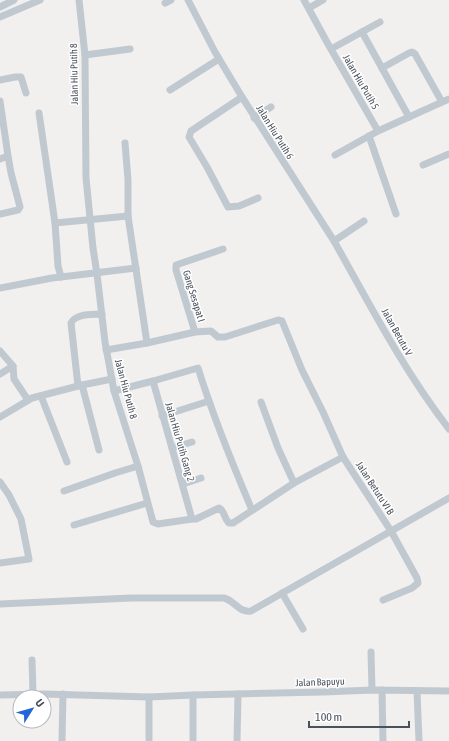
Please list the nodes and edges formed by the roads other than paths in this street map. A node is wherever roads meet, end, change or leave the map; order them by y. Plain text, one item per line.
1 (14, 0) edge
2 (40, 0) edge
3 (79, 0) edge
4 (188, 0) edge
5 (304, 0) edge
6 (323, 0) edge
7 (26, 3) edge
8 (0, 7) edge
9 (309, 8) junction
10 (0, 17) edge
11 (380, 22) dead end
12 (362, 32) junction
13 (130, 49) dead end
14 (331, 49) junction
15 (85, 55) junction
16 (219, 59) junction
17 (382, 68) junction
18 (0, 80) edge
19 (170, 90) dead end
20 (26, 94) dead end
21 (242, 97) junction
22 (0, 101) edge
23 (446, 101) edge
24 (271, 107) dead end
25 (39, 113) dead end
26 (409, 117) junction
27 (254, 118) junction
28 (378, 131) junction
29 (369, 136) junction
30 (125, 143) dead end
31 (449, 154) edge
32 (335, 155) dead end
33 (8, 156) junction
34 (0, 159) edge
35 (423, 165) dead end
36 (258, 198) dead end
37 (0, 214) edge
38 (396, 214) dead end
39 (128, 216) junction
40 (90, 219) junction
41 (364, 221) dead end
42 (55, 222) junction
43 (334, 240) junction
44 (223, 249) dead end
45 (136, 268) junction
46 (97, 274) junction
47 (61, 277) junction
48 (0, 288) edge
49 (102, 314) junction
50 (195, 332) junction
51 (147, 343) junction
52 (106, 350) junction
53 (0, 351) edge
54 (13, 366) junction
55 (0, 374) edge
56 (112, 379) junction
57 (153, 381) junction
58 (80, 385) junction
59 (114, 391) junction
60 (41, 396) junction
61 (28, 400) junction
62 (208, 401) junction
63 (261, 402) dead end
64 (0, 416) edge
65 (162, 416) junction
66 (449, 429) edge
67 (192, 442) dead end
68 (172, 448) junction
69 (99, 450) dead end
70 (343, 457) junction
71 (67, 462) dead end
72 (138, 466) junction
73 (201, 478) dead end
74 (0, 482) edge
75 (294, 483) junction
76 (182, 484) junction
77 (64, 491) dead end
78 (449, 498) edge
79 (147, 503) junction
80 (252, 510) junction
81 (192, 519) junction
82 (74, 525) dead end
83 (391, 531) junction
84 (0, 563) edge
85 (282, 593) junction
86 (383, 600) dead end
87 (0, 604) edge
88 (303, 629) dead end
89 (371, 652) dead end
90 (32, 660) dead end
91 (33, 689) edge
92 (372, 690) junction
93 (382, 690) junction
94 (417, 691) junction
95 (449, 691) edge
96 (52, 694) edge
97 (63, 694) junction
98 (194, 694) junction
99 (238, 694) junction
100 (0, 695) edge
101 (12, 695) edge
102 (149, 697) junction
103 (62, 741) edge
104 (149, 741) edge
105 (193, 741) edge
106 (237, 741) edge
107 (383, 741) edge
108 (419, 741) edge

1 - 8 street
2 - 7 street
3 - 15 street, Jalan Hiu Putih 8
4 - 16 street, Jalan Hiu Putih 6
5 - 9 street, Jalan Hiu Putih 5
6 - 9 street
7 - 10 street
9 - 14 street, Jalan Hiu Putih 5
11 - 12 street
12 - 14 street
12 - 17 street
13 - 15 street
14 - 28 street, Jalan Hiu Putih 5
15 - 40 street, Jalan Hiu Putih 8
16 - 19 street
16 - 21 street, Jalan Hiu Putih 6
17 - 23 street
17 - 26 street
18 - 20 street
21 - 27 street, Jalan Hiu Putih 6
21 - 36 street
22 - 33 street
23 - 26 street
24 - 27 street
25 - 42 street
26 - 28 street
27 - 43 street, Jalan Hiu Putih 6
28 - 29 street
29 - 32 street
29 - 38 street
30 - 39 street
31 - 35 street
33 - 34 street
33 - 37 street
39 - 40 street
39 - 45 street
40 - 42 street
40 - 46 street, Jalan Hiu Putih 8
41 - 43 street
42 - 47 street
43 - 66 street, Jalan Betutu V
44 - 50 street, Gang Sesapat I
45 - 46 street
45 - 51 street
46 - 47 street
46 - 49 street, Jalan Hiu Putih 8
47 - 48 street
49 - 52 street, Jalan Hiu Putih 8
49 - 58 street
50 - 51 street
50 - 70 street, Jalan Betutu VI B
51 - 52 street
52 - 56 street, Jalan Hiu Putih 8
53 - 54 street
54 - 55 street
54 - 61 street
56 - 58 street
56 - 59 street, Jalan Hiu Putih 8
57 - 59 street
57 - 62 street
57 - 65 street, Jalan Hiu Putih Gang 2
58 - 60 street
58 - 69 street
59 - 72 street, Jalan Hiu Putih 8
60 - 61 street
60 - 71 street
61 - 64 street
62 - 65 street
62 - 80 street
63 - 75 street
65 - 68 street, Jalan Hiu Putih Gang 2
67 - 68 street
68 - 76 street, Jalan Hiu Putih Gang 2
70 - 75 street
70 - 83 street, Jalan Betutu VI B
72 - 77 street
72 - 79 street, Jalan Hiu Putih 8
73 - 76 street
74 - 84 street
75 - 80 street
76 - 81 street, Jalan Hiu Putih Gang 2
78 - 83 street
79 - 81 street, Jalan Hiu Putih 8
79 - 82 street
80 - 81 street
83 - 85 street
83 - 86 street, Jalan Betutu VI B
85 - 87 street
85 - 88 street
89 - 92 street
90 - 91 street
92 - 93 street, Jalan Bapuyu
92 - 99 street, Jalan Bapuyu
93 - 94 street, Jalan Bapuyu
93 - 107 street
94 - 95 street, Jalan Bapuyu
94 - 108 street
96 - 97 street, Jalan Bapuyu
97 - 102 street, Jalan Bapuyu
97 - 103 street
98 - 99 street, Jalan Bapuyu
98 - 102 street, Jalan Bapuyu
98 - 105 street
99 - 106 street
100 - 101 street, Jalan Bapuyu
102 - 104 street

